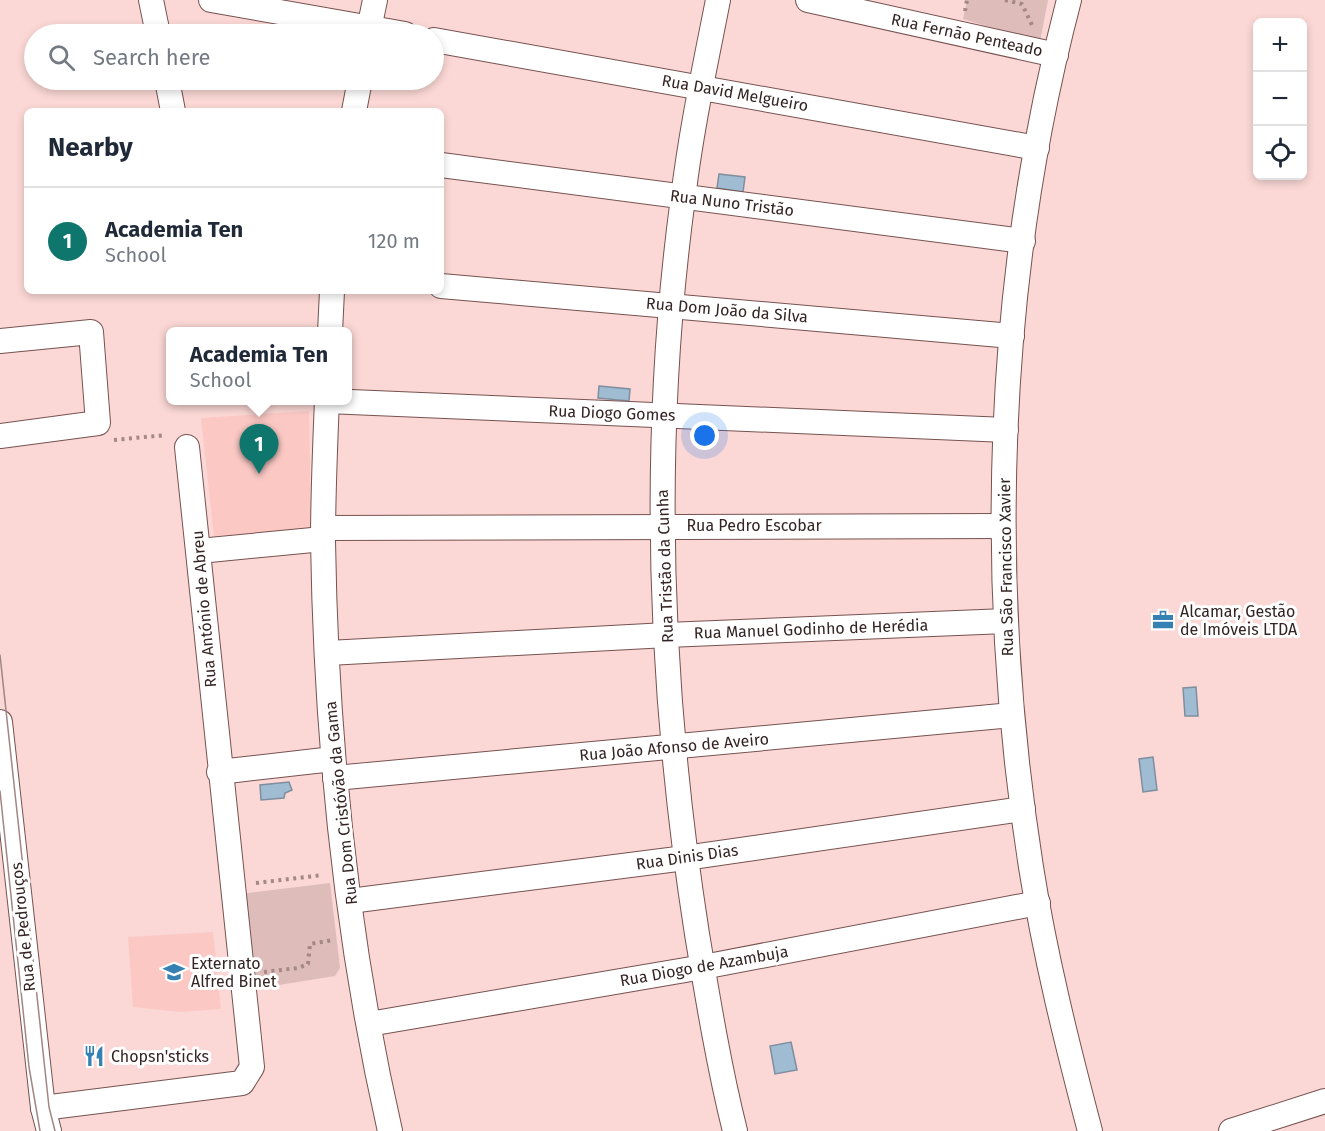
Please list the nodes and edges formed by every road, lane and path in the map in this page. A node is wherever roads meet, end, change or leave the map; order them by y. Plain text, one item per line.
1 (151, 0) edge
2 (211, 0) edge
3 (375, 0) edge
4 (718, 0) edge
5 (808, 0) edge
6 (1005, 0) edge
7 (1069, 0) edge
8 (1022, 2) edge
9 (156, 24) edge
10 (333, 24) edge
11 (370, 24) edge
12 (444, 42) edge
13 (1049, 53) junction
14 (701, 87) junction
15 (169, 90) edge
16 (358, 90) edge
17 (172, 108) edge
18 (355, 108) edge
19 (1037, 148) junction
20 (444, 165) edge
21 (683, 197) junction
22 (1023, 241) junction
23 (444, 286) edge
24 (333, 294) edge
25 (671, 305) junction
26 (330, 327) edge
27 (1012, 336) junction
28 (0, 341) edge
29 (352, 402) edge
30 (327, 405) edge
31 (664, 416) junction
32 (98, 423) junction
33 (1006, 430) junction
34 (0, 436) edge
35 (178, 441) joint
36 (661, 525) junction
37 (1004, 526) junction
38 (323, 534) junction
39 (199, 551) junction
40 (1006, 621) junction
41 (667, 634) junction
42 (328, 652) junction
43 (1012, 715) junction
44 (0, 722) edge
45 (673, 748) junction
46 (334, 768) junction
47 (219, 772) junction
48 (1023, 809) junction
49 (685, 858) junction
50 (346, 872) junction
51 (232, 886) junction
52 (10, 892) edge
53 (350, 901) junction
54 (1038, 903) junction
55 (354, 936) junction
56 (239, 964) junction
57 (703, 967) junction
58 (369, 1024) junction
59 (1325, 1101) edge
60 (43, 1108) junction
61 (49, 1131) edge
62 (390, 1131) edge
63 (735, 1131) edge
64 (1090, 1131) edge
65 (1231, 1131) edge

1 - 9 street
2 - 10 street
3 - 11 street
4 - 14 street, Rua Tristão da Cunha
5 - 13 street, Rua Fernão Penteado
6 - 8 path
7 - 13 street, Rua São Francisco Xavier
8 - 13 path
12 - 14 street, Rua David Melgueiro
13 - 19 street, Rua São Francisco Xavier
14 - 19 street, Rua David Melgueiro
14 - 21 street, Rua Tristão da Cunha
15 - 17 street
16 - 18 street
19 - 22 street, Rua São Francisco Xavier
20 - 21 street, Rua Nuno Tristão
21 - 22 street, Rua Nuno Tristão
21 - 25 street, Rua Tristão da Cunha
22 - 27 street, Rua São Francisco Xavier
23 - 25 street, Rua Dom João da Silva
24 - 26 street
25 - 27 street, Rua Dom João da Silva
25 - 31 street, Rua Tristão da Cunha
27 - 33 street, Rua São Francisco Xavier
28 - 32 street
29 - 31 street, Rua Diogo Gomes
30 - 38 street, Rua Dom Cristóvão da Gama
31 - 33 street, Rua Diogo Gomes
31 - 36 street, Rua Tristão da Cunha
32 - 34 street
32 - 35 path
33 - 37 street, Rua São Francisco Xavier
35 - 39 street, Rua António de Abreu
36 - 37 street, Rua Pedro Escobar
36 - 38 street, Rua Pedro Escobar
36 - 41 street, Rua Tristão da Cunha
37 - 40 street, Rua São Francisco Xavier
38 - 39 street, Rua Pedro Escobar
38 - 42 street, Rua Dom Cristóvão da Gama
39 - 47 street, Rua António de Abreu
40 - 41 street, Rua Manuel Godinho de Herédia
40 - 43 street, Rua São Francisco Xavier
41 - 42 street, Rua Manuel Godinho de Herédia
41 - 45 street, Rua Tristão da Cunha
42 - 46 street, Rua Dom Cristóvão da Gama
43 - 45 street, Rua João Afonso de Aveiro
43 - 48 street, Rua São Francisco Xavier
44 - 52 street, Rua de Pedrouços
45 - 46 street, Rua João Afonso de Aveiro
45 - 49 street, Rua Tristão da Cunha
46 - 47 street
46 - 50 street, Rua Dom Cristóvão da Gama
47 - 51 street, Rua António de Abreu
48 - 49 street, Rua Dinis Dias
48 - 54 street, Rua São Francisco Xavier
49 - 53 street, Rua Dinis Dias
49 - 57 street, Rua Tristão da Cunha
50 - 51 path
50 - 53 street, Rua Dom Cristóvão da Gama
51 - 56 street, Rua António de Abreu
52 - 60 street, Rua de Pedrouços
53 - 55 street, Rua Dom Cristóvão da Gama
54 - 57 street, Rua Diogo de Azambuja
54 - 64 street, Rua São Francisco Xavier
55 - 56 path
55 - 58 street, Rua Dom Cristóvão da Gama
56 - 60 street, Rua António de Abreu
57 - 58 street, Rua Diogo de Azambuja
57 - 63 street, Rua Tristão da Cunha
58 - 62 street, Rua Dom Cristóvão da Gama
59 - 65 street
60 - 61 street, Rua de Pedrouços

